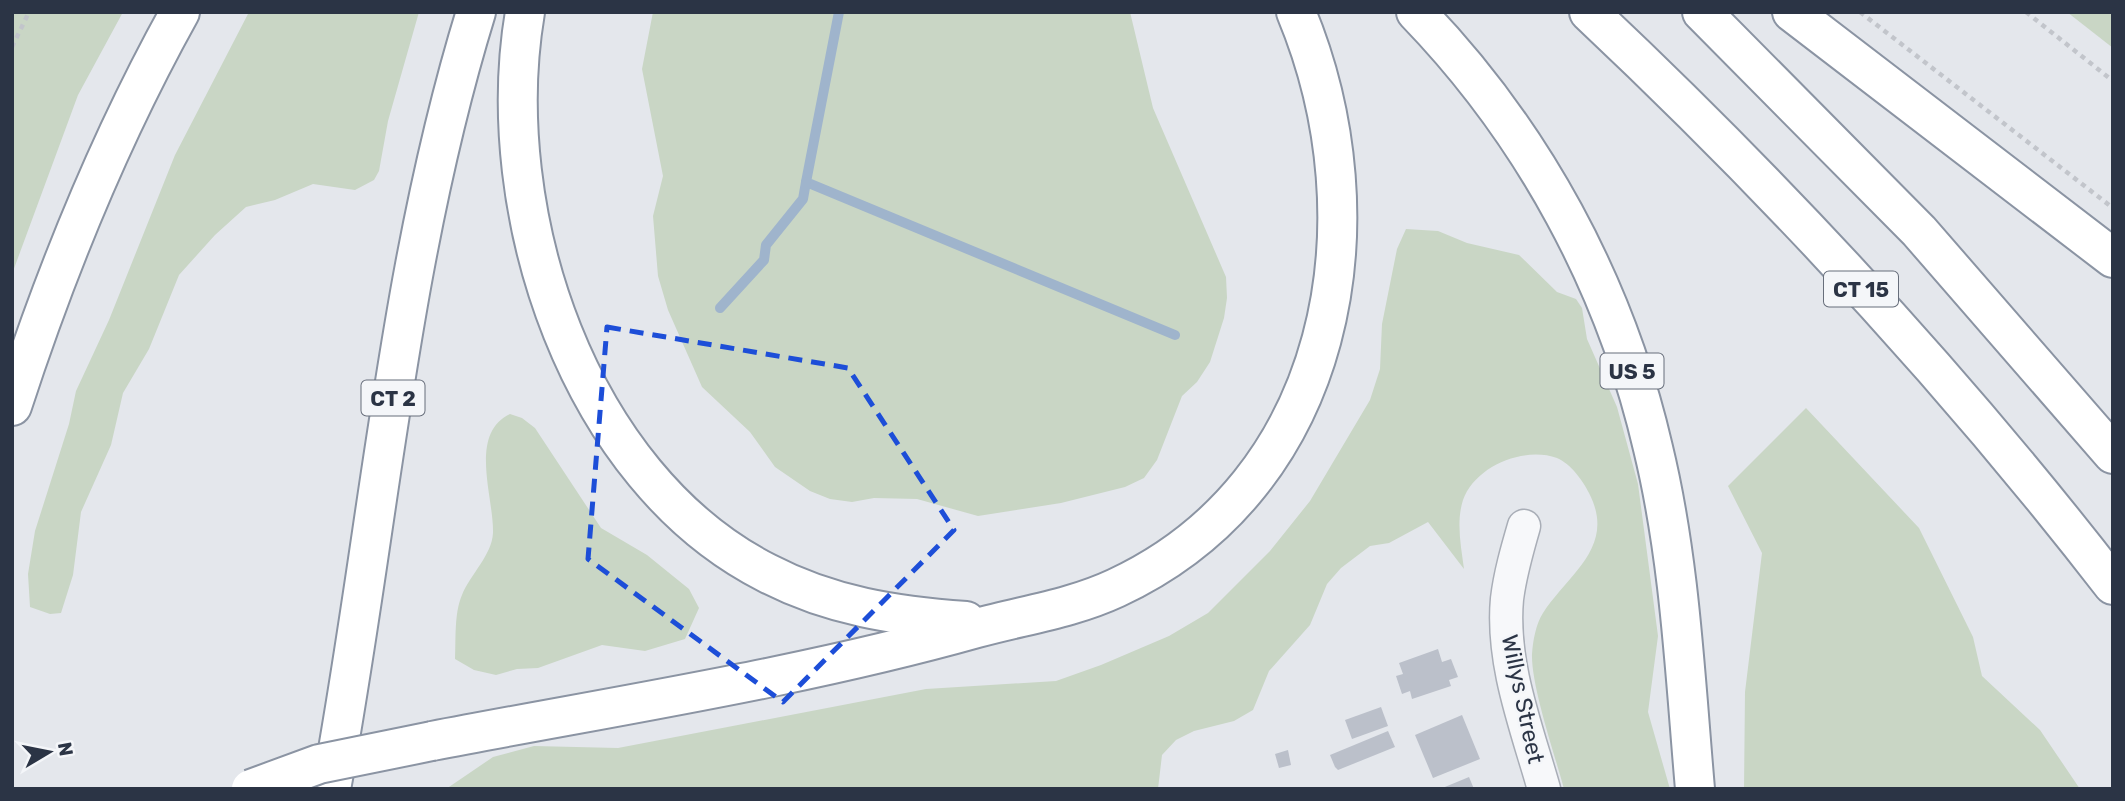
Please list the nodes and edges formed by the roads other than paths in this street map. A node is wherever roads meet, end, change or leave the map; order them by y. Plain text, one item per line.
1 (180, 12) edge
2 (476, 12) edge
3 (525, 12) edge
4 (1296, 12) edge
5 (1416, 12) edge
6 (1589, 12) edge
7 (1702, 12) edge
8 (1792, 12) edge
9 (2113, 258) edge
10 (12, 406) edge
11 (2113, 454) edge
12 (1524, 526) dead end
13 (2113, 585) edge
14 (993, 623) junction
15 (251, 789) edge
16 (331, 789) edge
17 (1544, 789) edge
18 (1695, 789) edge

1 - 10 highway
2 - 16 highway, CT 2
3 - 14 highway
4 - 14 highway
5 - 18 highway, US 5
6 - 13 highway, CT 15
7 - 11 highway
8 - 9 highway
12 - 17 street, Willys Street
14 - 15 highway, bridge

